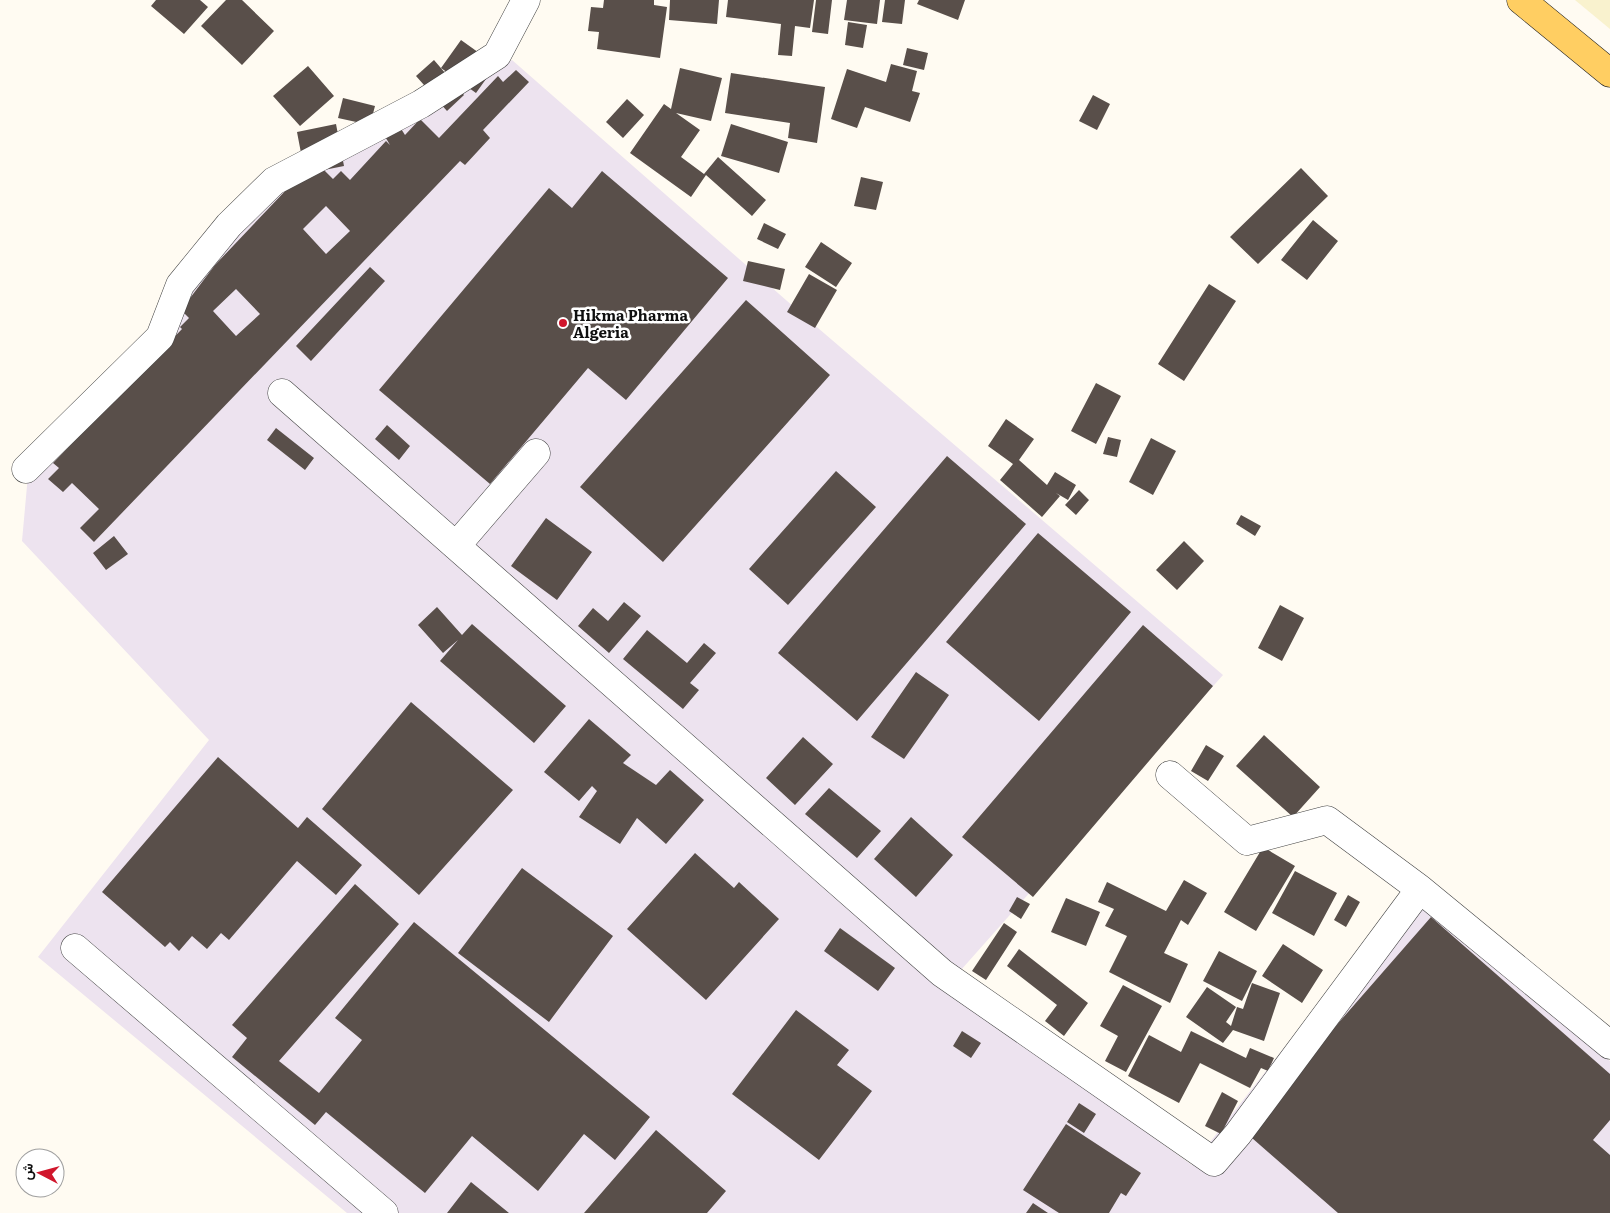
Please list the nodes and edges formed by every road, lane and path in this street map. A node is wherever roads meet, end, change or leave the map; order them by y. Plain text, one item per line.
1 (526, 0) edge
2 (1520, 0) edge
3 (1610, 73) edge
4 (282, 393) dead end
5 (536, 452) dead end
6 (26, 469) dead end
7 (456, 546) junction
8 (1170, 775) dead end
9 (1420, 889) junction
10 (75, 948) dead end
11 (1610, 1046) edge
12 (384, 1213) edge

1 - 6 street
2 - 3 main road
4 - 7 street
5 - 7 street
7 - 9 street
8 - 9 street
9 - 11 street
10 - 12 street

